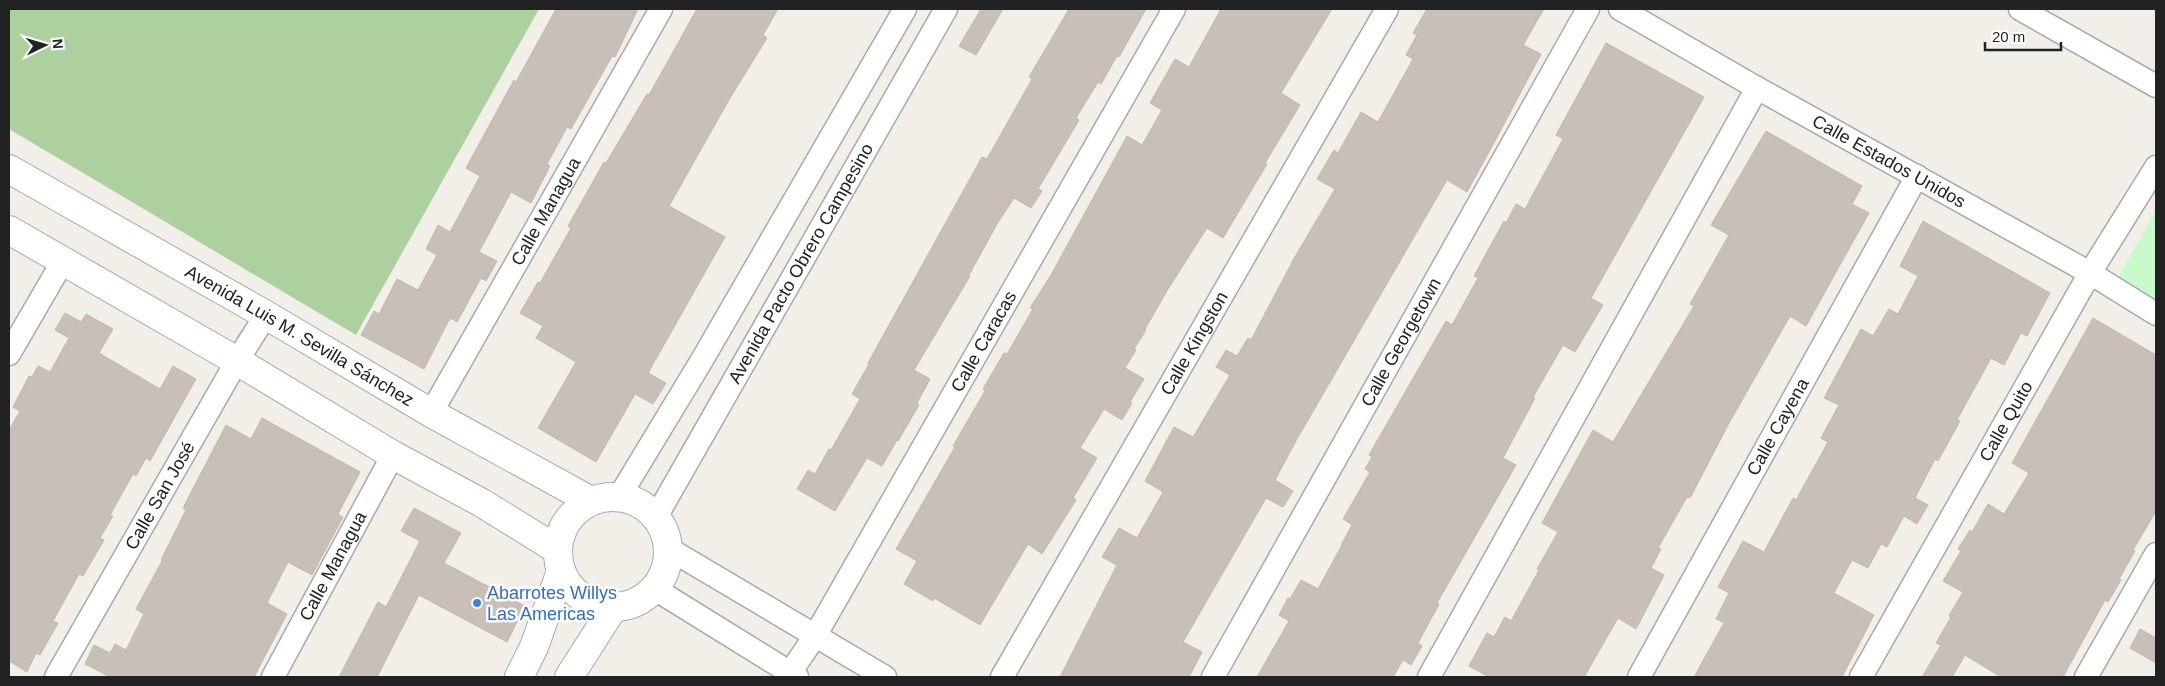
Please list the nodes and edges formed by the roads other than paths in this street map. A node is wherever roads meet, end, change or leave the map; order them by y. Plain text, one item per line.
1 (661, 9) edge
2 (906, 9) edge
3 (946, 9) edge
4 (1174, 9) edge
5 (1387, 9) edge
6 (1588, 9) edge
7 (1620, 9) edge
8 (2020, 9) edge
9 (2156, 86) edge
10 (1757, 88) junction
11 (2156, 167) edge
12 (9, 170) edge
13 (1917, 176) junction
14 (9, 230) edge
15 (62, 261) junction
16 (2090, 273) junction
17 (2156, 314) edge
18 (266, 316) junction
19 (9, 354) edge
20 (237, 361) junction
21 (431, 413) junction
22 (393, 455) junction
23 (619, 496) junction
24 (591, 501) junction
25 (656, 517) junction
26 (669, 549) junction
27 (2156, 554) edge
28 (559, 560) junction
29 (655, 589) junction
30 (613, 608) junction
31 (815, 636) junction
32 (793, 675) edge
33 (56, 677) edge
34 (273, 677) edge
35 (519, 677) edge
36 (569, 677) edge
37 (885, 677) edge
38 (1002, 677) edge
39 (1213, 677) edge
40 (1429, 677) edge
41 (1639, 677) edge
42 (1861, 677) edge
43 (2086, 677) edge

1 - 21 street, Calle Managua
2 - 23 street
3 - 25 street, Avenida Pacto Obrero Campesino
4 - 31 street, Calle Caracas
5 - 38 street, Calle Kingston
6 - 39 street, Calle Georgetown
7 - 10 street, Calle Estados Unidos
8 - 9 street
10 - 13 street, Calle Estados Unidos
10 - 40 street
11 - 16 street, Calle Quito
12 - 18 street, Avenida Luis M. Sevilla Sánchez
13 - 16 street, Calle Estados Unidos
13 - 41 street, Calle Cayena
14 - 15 street
15 - 19 street
15 - 20 street
16 - 17 street, Calle Estados Unidos
16 - 42 street, Calle Quito
18 - 20 street, Calle San José
18 - 21 street, Avenida Luis M. Sevilla Sánchez
20 - 22 street
20 - 33 street, Calle San José
21 - 24 street, Avenida Luis M. Sevilla Sánchez
22 - 28 street
22 - 34 street, Calle Managua
23 - 24 street
23 - 25 street
24 - 28 street
25 - 26 street
26 - 29 street
26 - 31 street
27 - 43 street
28 - 30 street
28 - 35 street
29 - 30 street
29 - 32 street
30 - 36 street
31 - 32 street, Calle Caracas
31 - 37 street

